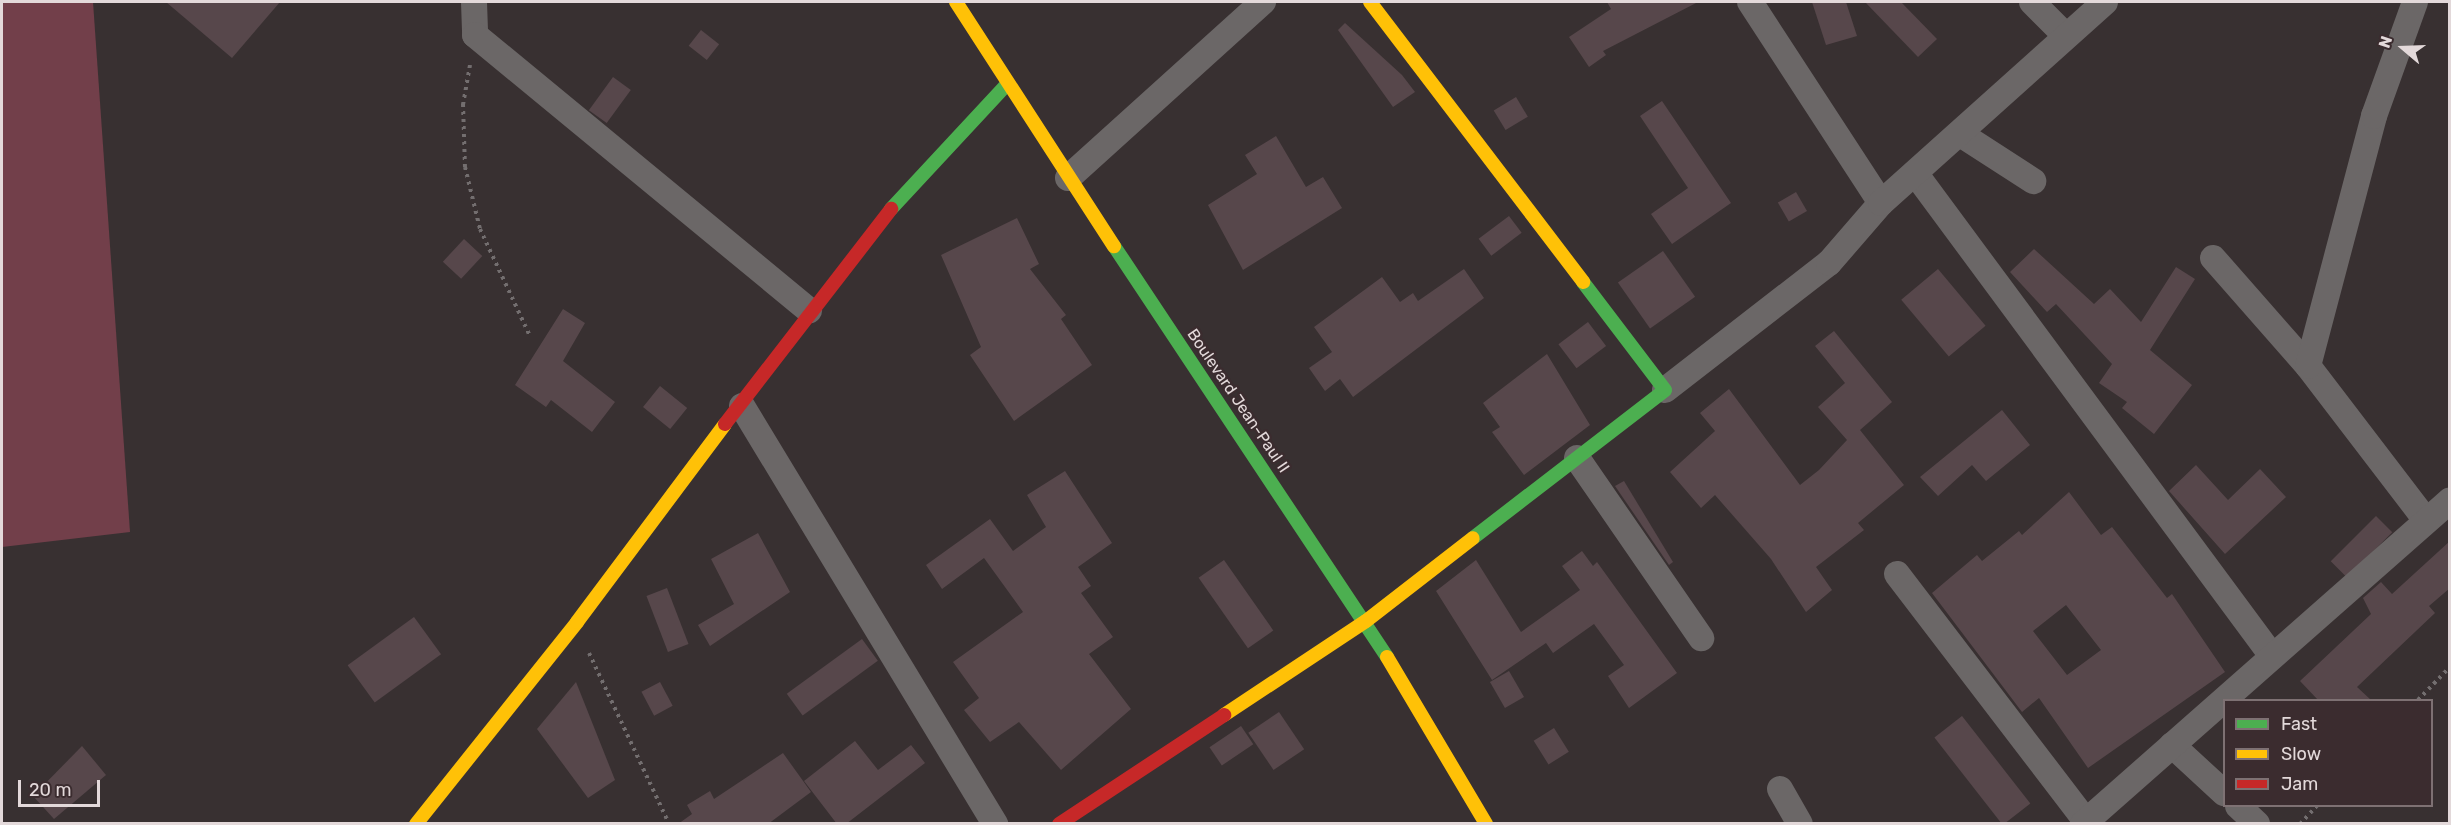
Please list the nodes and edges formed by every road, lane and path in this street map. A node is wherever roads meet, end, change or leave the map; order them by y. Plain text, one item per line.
1 (474, 2) edge
2 (956, 2) edge
3 (1263, 2) edge
4 (1370, 2) edge
5 (1750, 2) edge
6 (2032, 2) edge
7 (2105, 2) edge
8 (2415, 2) edge
9 (475, 35) junction
10 (2065, 35) junction
11 (1007, 84) junction
12 (1962, 135) junction
13 (1915, 173) junction
14 (1068, 178) junction
15 (2033, 181) dead end
16 (1881, 203) junction
17 (2213, 258) dead end
18 (809, 310) junction
19 (530, 336) dead end
20 (2308, 366) junction
21 (1665, 390) junction
22 (742, 406) junction
23 (1577, 458) junction
24 (2450, 501) edge
25 (2425, 519) junction
26 (1897, 574) dead end
27 (1366, 621) junction
28 (577, 622) junction
29 (1701, 638) dead end
30 (2272, 656) junction
31 (2450, 667) edge
32 (2224, 699) edge
33 (2419, 699) edge
34 (2223, 700) edge
35 (2172, 745) junction
36 (1780, 789) dead end
37 (2223, 792) edge
38 (2239, 807) edge
39 (2316, 807) edge
40 (2084, 822) edge
41 (416, 824) edge
42 (669, 824) edge
43 (995, 824) edge
44 (1059, 824) edge
45 (1485, 824) edge
46 (1800, 824) edge
47 (2257, 824) edge
48 (2300, 824) edge

1 - 9 street
2 - 11 street, Boulevard Jean-Paul II
3 - 14 street
4 - 21 street
5 - 16 street
6 - 10 street
7 - 10 street
8 - 20 street
9 - 18 street
9 - 19 path
10 - 12 street
11 - 14 street, Boulevard Jean-Paul II
11 - 18 street
12 - 13 street
12 - 15 street
13 - 16 street
13 - 30 street
14 - 27 street, Boulevard Jean-Paul II
16 - 21 street
17 - 20 street
18 - 22 street
20 - 25 street
21 - 23 street
22 - 28 street
22 - 43 street
23 - 27 street
23 - 29 street
24 - 25 street
25 - 30 street
26 - 40 street
27 - 44 street
27 - 45 street, Boulevard Jean-Paul II
28 - 41 street
28 - 42 path
30 - 32 street
31 - 33 path
34 - 35 street
35 - 37 street
35 - 40 street
36 - 46 street
38 - 47 street
39 - 48 path

